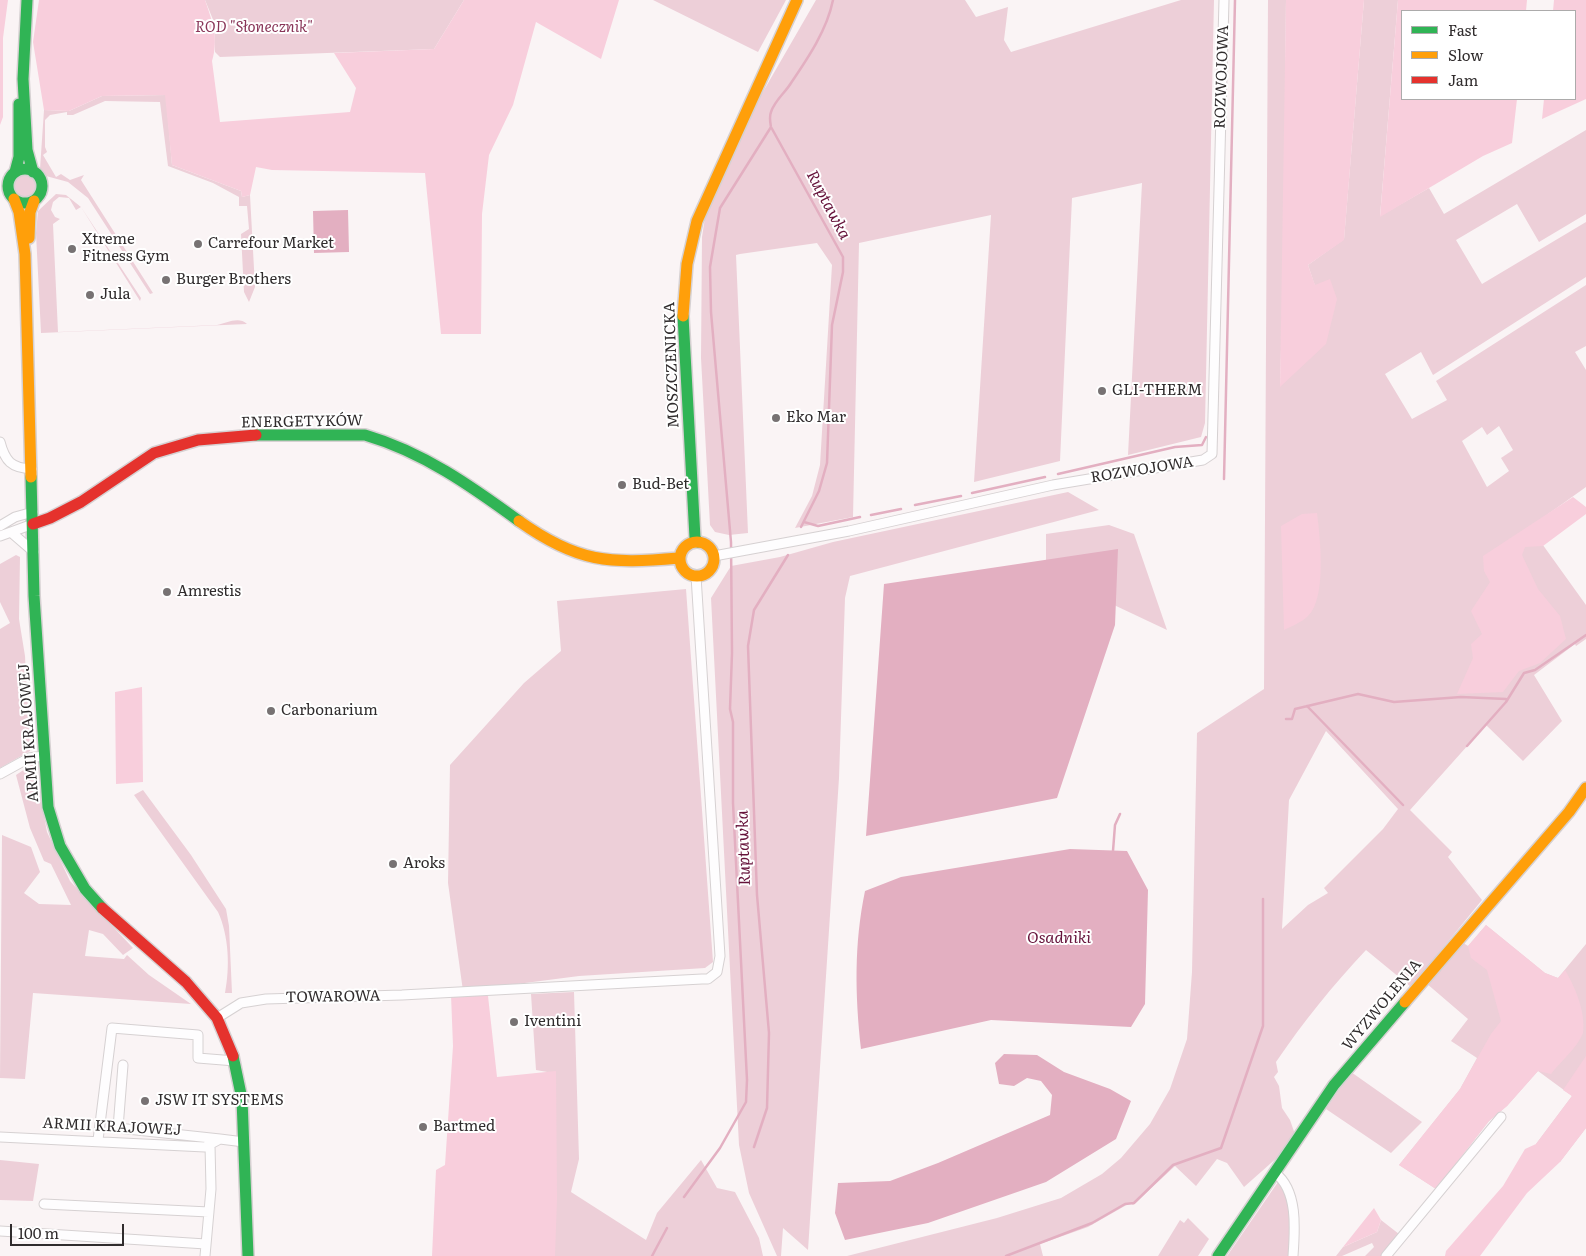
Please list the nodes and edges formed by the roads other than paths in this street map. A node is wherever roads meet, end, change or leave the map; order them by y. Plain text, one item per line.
1 (27, 0) edge
2 (797, 0) edge
3 (1224, 0) edge
4 (21, 95) junction
5 (33, 172) junction
6 (9, 175) edge
7 (0, 191) edge
8 (13, 198) junction
9 (34, 200) junction
10 (25, 254) junction
11 (0, 442) edge
12 (32, 468) junction
13 (33, 512) junction
14 (33, 524) junction
15 (0, 526) edge
16 (12, 533) junction
17 (0, 536) edge
18 (698, 542) junction
19 (34, 552) junction
20 (719, 555) junction
21 (679, 558) junction
22 (696, 576) junction
23 (43, 756) junction
24 (0, 774) edge
25 (1586, 788) edge
26 (217, 1018) junction
27 (235, 1062) junction
28 (123, 1065) dead end
29 (1500, 1117) dead end
30 (0, 1137) edge
31 (220, 1139) junction
32 (98, 1140) junction
33 (244, 1142) junction
34 (210, 1145) junction
35 (1275, 1173) junction
36 (44, 1204) dead end
37 (209, 1212) junction
38 (0, 1231) edge
39 (206, 1244) junction
40 (205, 1256) edge
41 (248, 1256) edge
42 (1218, 1256) edge
43 (1292, 1256) edge
44 (1386, 1256) edge

1 - 4 street
2 - 18 street, MOSZCZENICKA
3 - 20 street, ROZWOJOWA
4 - 5 street
4 - 6 street
5 - 6 street
5 - 9 street
6 - 8 street
7 - 8 street
8 - 9 street
8 - 10 street, ARMII KRAJOWEJ
9 - 10 street, ARMII KRAJOWEJ
10 - 12 street, ARMII KRAJOWEJ
11 - 12 street
12 - 13 street, ARMII KRAJOWEJ
13 - 14 street, ARMII KRAJOWEJ
13 - 15 street
14 - 16 street
14 - 19 street, ARMII KRAJOWEJ
14 - 21 street, ENERGETYKÓW
16 - 17 street
16 - 19 street
18 - 20 street
18 - 21 street
19 - 23 street, ARMII KRAJOWEJ
20 - 22 street
21 - 22 street
22 - 26 street, TOWAROWA
23 - 24 street
23 - 26 street, ARMII KRAJOWEJ
25 - 35 street, WYZWOLENIA
26 - 27 street, ARMII KRAJOWEJ
27 - 32 street
27 - 33 street, ARMII KRAJOWEJ
28 - 31 street, ARMII KRAJOWEJ
29 - 44 street
30 - 32 street, ARMII KRAJOWEJ
31 - 33 street, ARMII KRAJOWEJ
31 - 34 street, ARMII KRAJOWEJ
32 - 34 street, ARMII KRAJOWEJ
33 - 41 street, ARMII KRAJOWEJ
34 - 37 street
35 - 42 street, WYZWOLENIA
35 - 43 street
36 - 37 street
37 - 39 street
38 - 39 street
39 - 40 street

